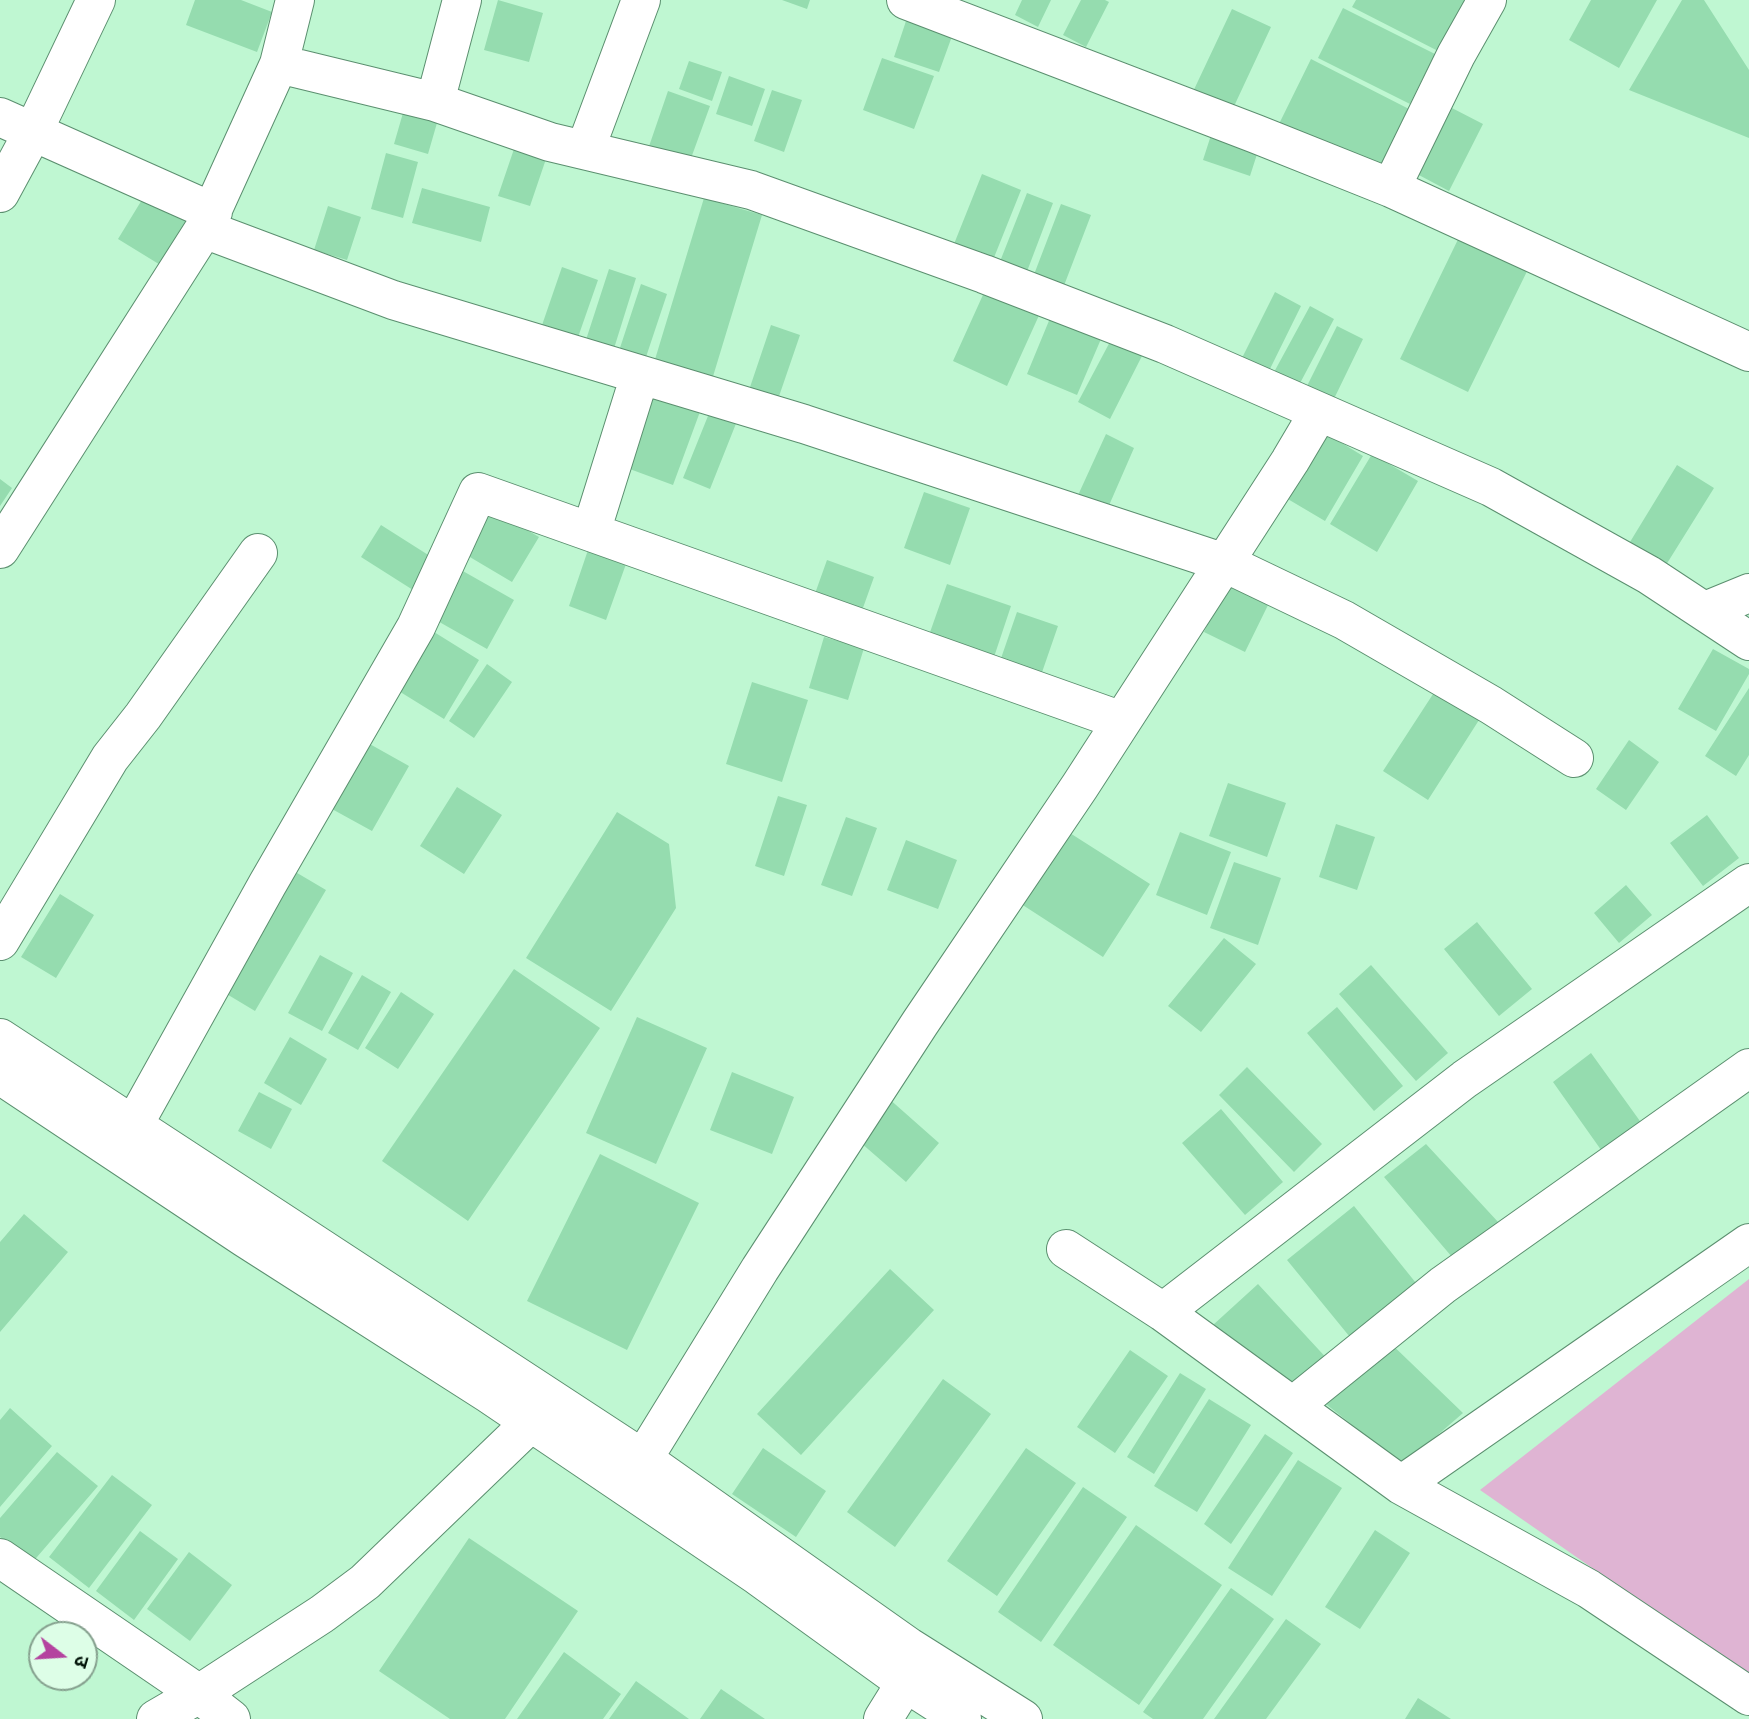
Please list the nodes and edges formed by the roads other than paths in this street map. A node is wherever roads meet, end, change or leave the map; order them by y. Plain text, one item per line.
1 (96, 0) edge
2 (295, 0) edge
3 (462, 0) edge
4 (641, 0) edge
5 (906, 0) edge
6 (1487, 0) edge
7 (279, 64) junction
8 (435, 102) junction
9 (17, 124) edge
10 (585, 150) junction
11 (1391, 188) junction
12 (0, 193) edge
13 (208, 220) junction
14 (1749, 352) edge
15 (640, 375) junction
16 (1319, 412) junction
17 (591, 532) junction
18 (0, 549) edge
19 (258, 553) dead end
20 (1224, 563) junction
21 (1749, 593) edge
22 (1705, 611) junction
23 (1749, 641) edge
24 (1122, 721) junction
25 (1574, 758) dead end
26 (1749, 883) edge
27 (0, 941) edge
28 (0, 1038) edge
29 (1749, 1068) edge
30 (0, 1076) edge
31 (133, 1125) junction
32 (1749, 1243) edge
33 (1066, 1249) dead end
34 (1163, 1311) junction
35 (1293, 1406) junction
36 (542, 1412) junction
37 (643, 1460) junction
38 (1401, 1485) junction
39 (0, 1559) edge
40 (914, 1669) junction
41 (199, 1694) junction
42 (1749, 1696) edge
43 (1749, 1713) edge
44 (156, 1719) edge
45 (231, 1719) edge
46 (883, 1719) edge
47 (962, 1719) edge
48 (1023, 1719) edge
49 (1745, 1719) edge

1 - 9 street
2 - 7 street
3 - 8 street
4 - 10 street
5 - 11 street
6 - 11 street
7 - 8 street
7 - 13 street
8 - 10 street
9 - 12 street
9 - 13 street
10 - 16 street
11 - 14 street
13 - 15 street
13 - 18 street
15 - 17 street
15 - 20 street
16 - 20 street
16 - 22 street
17 - 24 street
17 - 31 street
19 - 27 street
20 - 24 street
20 - 25 street
21 - 22 street
22 - 23 street
24 - 37 street
26 - 34 street
28 - 31 street
29 - 35 street
30 - 36 street
31 - 36 street
32 - 38 street
33 - 34 street
34 - 35 street
35 - 38 street
36 - 37 street
36 - 40 street
36 - 41 street
37 - 40 street
38 - 42 street
39 - 41 street
40 - 46 street
40 - 47 street
40 - 48 street
41 - 44 street
41 - 45 street
43 - 49 street

